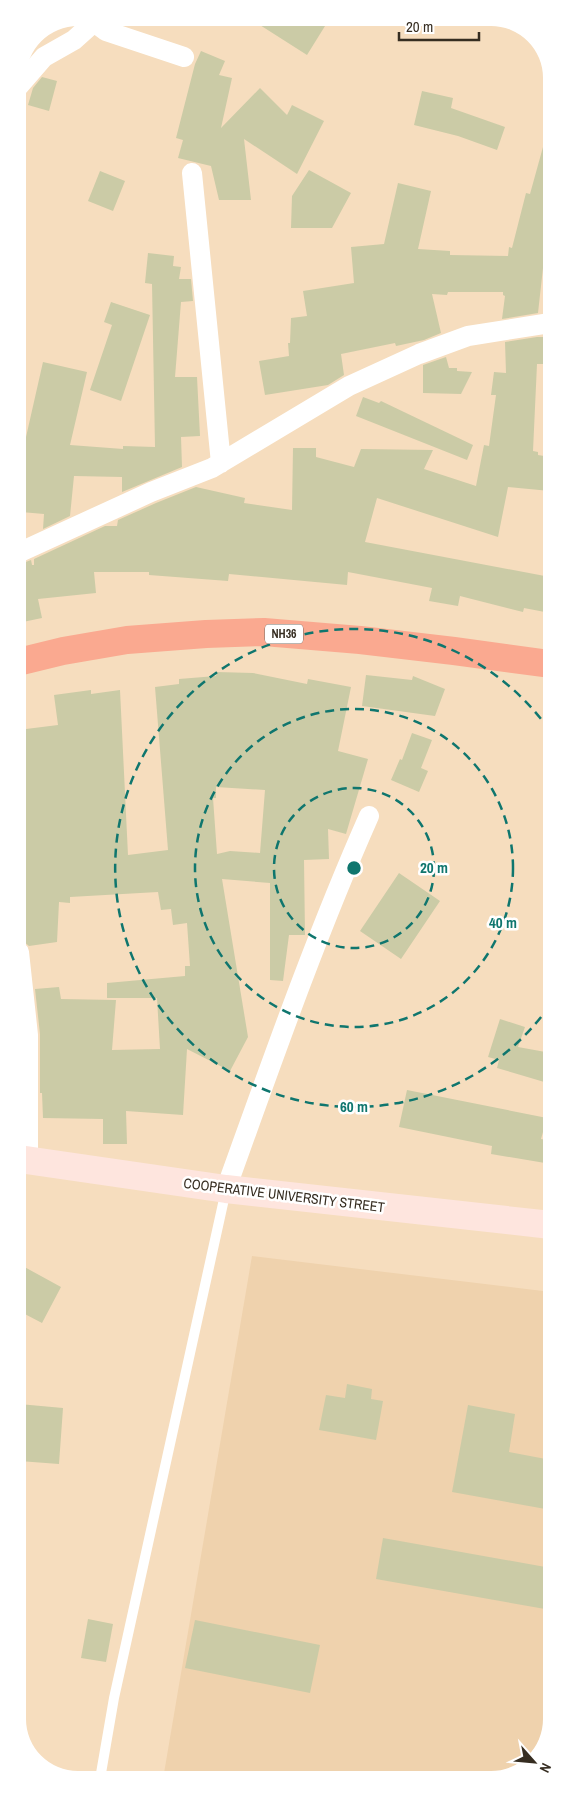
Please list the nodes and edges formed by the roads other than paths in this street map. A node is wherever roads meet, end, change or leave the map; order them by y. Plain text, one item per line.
1 (87, 26) edge
2 (100, 26) edge
3 (184, 57) dead end
4 (26, 78) edge
5 (192, 173) dead end
6 (543, 324) edge
7 (221, 463) junction
8 (26, 549) edge
9 (26, 660) edge
10 (543, 663) edge
11 (369, 816) dead end
12 (26, 1017) edge
13 (26, 1085) edge
14 (26, 1159) edge
15 (226, 1189) junction
16 (543, 1224) edge
17 (101, 1771) edge

1 - 4 street
2 - 3 street
5 - 7 street
6 - 7 street
7 - 8 street
9 - 10 highway, NH36
11 - 15 street
12 - 13 street
14 - 15 street, COOPERATIVE UNIVERSITY STREET
15 - 16 street, COOPERATIVE UNIVERSITY STREET
15 - 17 lane

